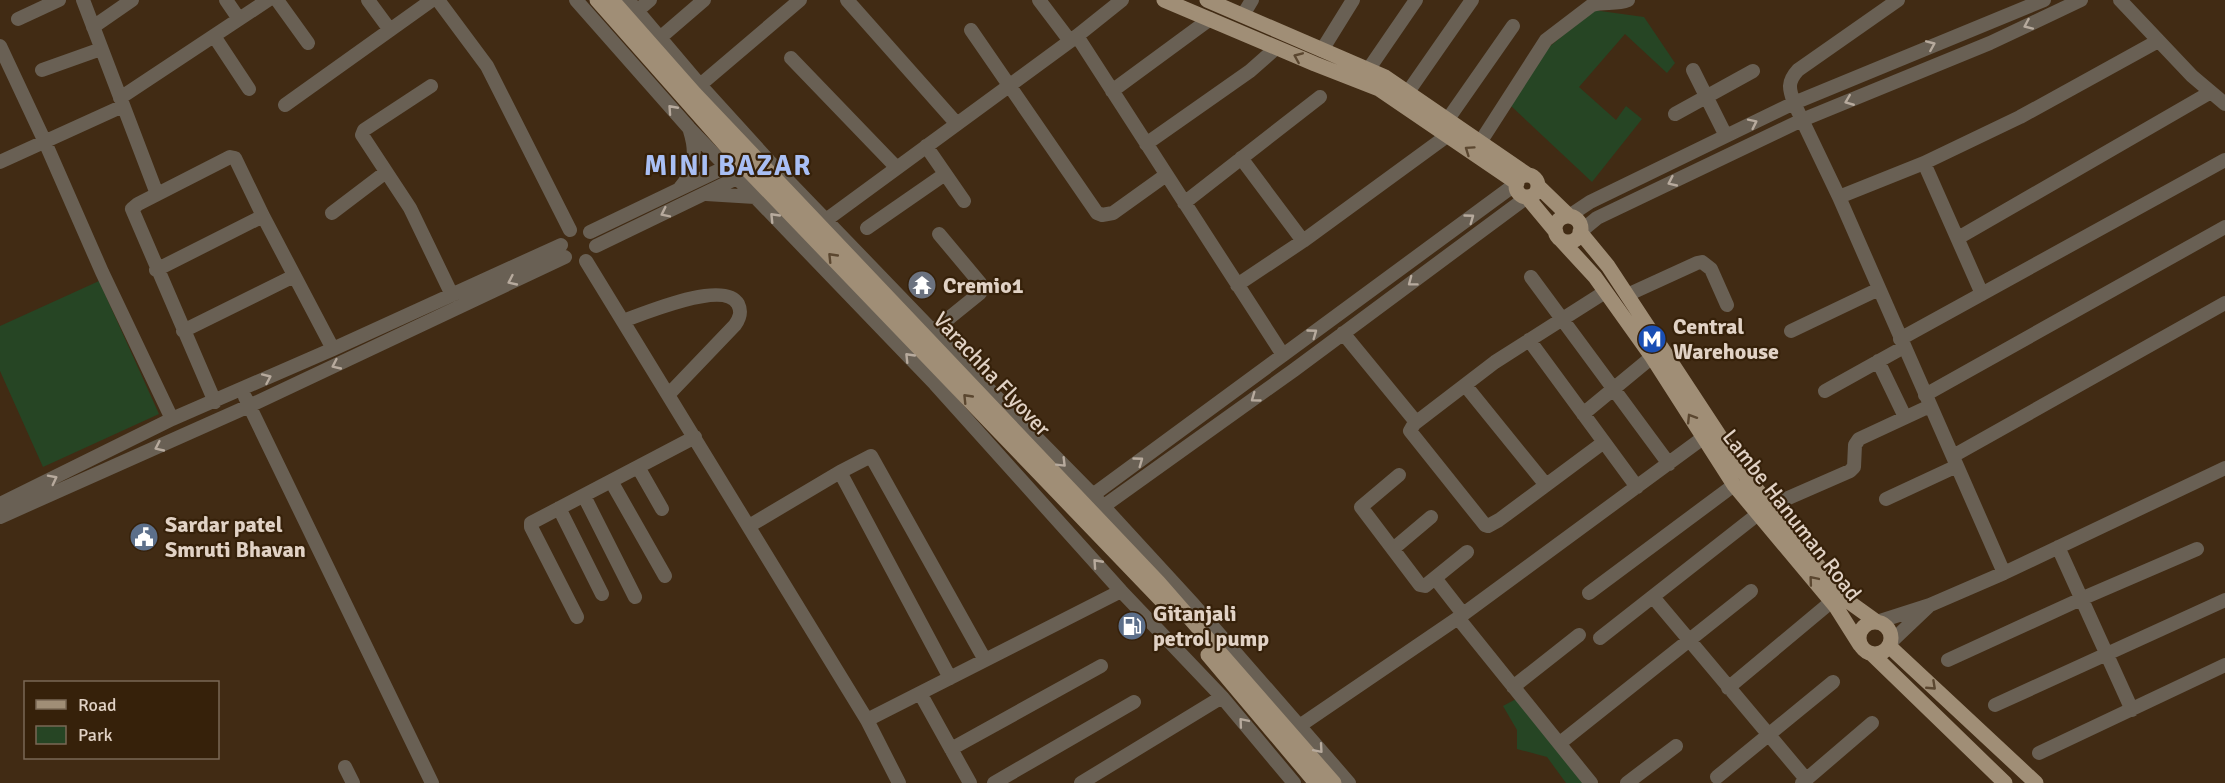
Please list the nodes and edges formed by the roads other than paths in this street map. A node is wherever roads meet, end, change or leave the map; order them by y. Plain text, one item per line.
1 (58, 0) edge
2 (83, 0) edge
3 (132, 0) edge
4 (226, 0) edge
5 (268, 0) edge
6 (277, 0) edge
7 (368, 0) edge
8 (432, 0) edge
9 (438, 0) edge
10 (576, 0) edge
11 (597, 0) edge
12 (612, 0) edge
13 (628, 0) edge
14 (650, 0) edge
15 (704, 0) edge
16 (801, 0) edge
17 (847, 0) edge
18 (1039, 0) edge
19 (1122, 0) edge
20 (1164, 0) edge
21 (1207, 0) edge
22 (1252, 0) edge
23 (1353, 0) edge
24 (1416, 0) edge
25 (1472, 0) edge
26 (1628, 0) edge
27 (1898, 0) edge
28 (2044, 0) edge
29 (2081, 0) edge
30 (2120, 0) edge
31 (638, 11) junction
32 (1244, 15) junction
33 (18, 18) dead end
34 (239, 19) junction
35 (1210, 19) junction
36 (1513, 26) dead end
37 (93, 27) junction
38 (390, 30) junction
39 (971, 30) dead end
40 (214, 36) junction
41 (661, 37) junction
42 (1073, 39) junction
43 (2158, 41) junction
44 (308, 43) dead end
45 (0, 46) edge
46 (1276, 48) junction
47 (101, 49) junction
48 (1322, 50) junction
49 (791, 58) dead end
50 (42, 70) dead end
51 (1368, 70) junction
52 (1693, 70) dead end
53 (1753, 71) dead end
54 (700, 85) junction
55 (431, 86) dead end
56 (1009, 86) junction
57 (249, 89) dead end
58 (1112, 91) junction
59 (1408, 92) junction
60 (2211, 92) junction
61 (1320, 97) dead end
62 (1706, 97) junction
63 (122, 102) junction
64 (1794, 103) junction
65 (2225, 104) edge
66 (285, 105) dead end
67 (1675, 114) dead end
68 (1802, 120) junction
69 (957, 124) junction
70 (1452, 127) junction
71 (689, 128) junction
72 (1726, 136) junction
73 (1480, 141) junction
74 (45, 142) junction
75 (1146, 144) junction
76 (926, 146) junction
77 (759, 149) junction
78 (1241, 158) junction
79 (2225, 160) edge
80 (769, 161) junction
81 (0, 162) edge
82 (1924, 162) junction
83 (726, 167) junction
84 (897, 168) junction
85 (386, 172) junction
86 (945, 174) junction
87 (1166, 175) junction
88 (737, 178) junction
89 (1528, 182) junction
90 (676, 191) junction
91 (157, 194) junction
92 (703, 194) junction
93 (755, 197) junction
94 (1839, 197) junction
95 (1527, 198) junction
96 (964, 201) dead end
97 (1184, 203) junction
98 (332, 213) dead end
99 (263, 216) junction
100 (1569, 216) junction
101 (826, 220) junction
102 (2225, 227) edge
103 (867, 228) dead end
104 (570, 230) junction
105 (590, 232) junction
106 (1580, 232) junction
107 (939, 234) dead end
108 (1558, 236) junction
109 (1958, 238) junction
110 (1303, 241) junction
111 (596, 246) junction
112 (563, 251) junction
113 (586, 261) junction
114 (156, 270) junction
115 (294, 276) junction
116 (1531, 277) dead end
117 (1237, 285) junction
118 (1879, 289) junction
119 (1605, 292) junction
120 (1982, 294) junction
121 (452, 295) junction
122 (1627, 295) junction
123 (2225, 303) edge
124 (1727, 305) dead end
125 (1562, 319) junction
126 (623, 321) junction
127 (183, 331) junction
128 (1791, 331) dead end
129 (933, 332) junction
130 (1343, 333) junction
131 (1529, 340) junction
132 (1902, 343) junction
133 (333, 350) junction
134 (1283, 355) junction
135 (1652, 357) junction
136 (1878, 361) junction
137 (1465, 385) junction
138 (1614, 388) junction
139 (242, 390) junction
140 (1825, 391) dead end
141 (669, 394) junction
142 (1928, 400) junction
143 (215, 402) junction
144 (249, 406) junction
145 (1583, 414) junction
146 (1905, 417) junction
147 (172, 420) junction
148 (1416, 422) junction
149 (1709, 434) junction
150 (695, 437) junction
151 (1604, 442) junction
152 (1955, 461) junction
153 (1669, 464) junction
154 (638, 467) junction
155 (2225, 468) edge
156 (840, 472) junction
157 (1400, 475) dead end
158 (1740, 480) junction
159 (611, 481) junction
160 (1546, 485) junction
161 (1637, 487) junction
162 (1093, 495) junction
163 (584, 496) junction
164 (1886, 499) dead end
165 (0, 504) edge
166 (1104, 507) junction
167 (559, 508) junction
168 (662, 509) dead end
169 (1764, 510) junction
170 (0, 517) edge
171 (1431, 517) dead end
172 (748, 526) junction
173 (1064, 527) junction
174 (2058, 547) junction
175 (1393, 549) junction
176 (2197, 549) dead end
177 (1467, 552) dead end
178 (2004, 573) junction
179 (665, 576) dead end
180 (1435, 578) junction
181 (1121, 591) junction
182 (1751, 591) dead end
183 (1589, 593) dead end
184 (602, 594) dead end
185 (635, 597) dead end
186 (1653, 597) junction
187 (2081, 599) junction
188 (2225, 600) edge
189 (1831, 602) junction
190 (1930, 604) junction
191 (577, 616) dead end
192 (1460, 616) junction
193 (1877, 622) junction
194 (1579, 635) dead end
195 (1600, 638) dead end
196 (1689, 641) junction
197 (1890, 644) junction
198 (1866, 649) junction
199 (2106, 654) junction
200 (985, 660) junction
201 (1948, 660) dead end
202 (2225, 665) edge
203 (1101, 666) dead end
204 (950, 678) junction
205 (1833, 682) dead end
206 (1513, 687) junction
207 (1728, 688) junction
208 (920, 693) junction
209 (1222, 697) junction
210 (1134, 702) dead end
211 (1995, 705) dead end
212 (2132, 710) junction
213 (867, 720) junction
214 (1872, 723) dead end
215 (1297, 726) junction
216 (1768, 735) junction
217 (1560, 743) junction
218 (1676, 746) dead end
219 (951, 749) junction
220 (1267, 751) junction
221 (2039, 753) dead end
222 (345, 767) dead end
223 (1717, 777) dead end
224 (1804, 781) edge
225 (353, 783) edge
226 (432, 783) edge
227 (899, 783) edge
228 (970, 783) edge
229 (994, 783) edge
230 (1081, 783) edge
231 (1294, 783) edge
232 (1316, 783) edge
233 (1334, 783) edge
234 (1349, 783) edge
235 (1591, 783) edge
236 (1628, 783) edge
237 (2005, 783) edge
238 (2036, 783) edge

1 - 33 street
2 - 37 street
3 - 37 street
4 - 34 street
5 - 34 street
6 - 44 street
7 - 38 street
8 - 38 street
9 - 104 street
71 -> 10 street
232 -> 11 main road, Varachha Flyover, bridge
12 - 233 main road, Varachha Flyover, bridge
13 - 31 street
14 - 31 street
15 - 41 street
16 - 54 street
17 - 69 street
18 - 42 street
19 - 42 street
20 - 35 main road
21 - 32 main road
22 - 32 street
23 - 48 street
24 - 51 street
25 - 59 street
26 - 73 street
27 - 64 street
64 -> 28 street
29 -> 68 street
30 - 43 street
31 - 41 street
32 - 48 main road
34 - 40 street
35 - 46 main road
35 - 58 street
36 - 70 street
37 - 47 street
38 - 66 street
39 - 56 street
40 - 57 street
40 - 63 street
41 - 54 street
42 - 56 street
42 - 58 street
43 - 60 street
43 - 82 street
45 - 74 street
70 -> 46 main road
46 - 75 street
47 - 50 street
47 - 63 street
48 - 51 main road
49 - 84 street
51 - 59 main road
52 - 62 street
53 - 62 street
54 - 77 street
55 - 85 street
56 - 69 street
56 - 87 street
58 - 75 street
59 - 70 main road
60 - 65 street
60 - 109 street
61 - 78 street
62 - 67 street
62 - 72 street
63 - 74 street
63 - 91 street
64 - 68 street
72 -> 64 street
68 - 94 street
68 -> 106 street
69 - 76 street
70 - 73 main road
89 -> 70 main road
70 - 110 street
71 - 83 street
71 - 90 street
72 - 100 street
73 - 89 main road
74 - 81 street
74 - 147 street
75 - 87 street
76 - 84 street
76 - 86 street
77 - 80 street
77 - 83 street
78 - 97 street
78 - 110 street
79 - 120 street
80 - 88 street
80 - 101 street
82 - 94 street
82 - 109 street
83 - 88 street
83 - 90 street
84 - 101 street
85 - 98 street
85 - 121 street
86 - 96 street
86 - 103 street
87 - 97 street
88 - 92 street
88 - 93 street
89 - 95 main road, Lambe Hanuman Road
89 - 100 main road
134 -> 89 street
90 - 105 street
91 - 99 street
91 - 114 street
92 - 93 street
92 -> 111 street
173 -> 93 street
94 - 118 street
95 - 108 main road, Lambe Hanuman Road
95 -> 130 street
97 - 117 street
99 - 114 street
99 - 115 street
100 - 106 main road
100 - 108 main road
101 - 129 street
102 - 142 street
104 - 105 street
104 - 112 street
105 - 111 street
106 - 108 main road
106 - 122 main road
107 - 129 street
108 - 119 main road, Lambe Hanuman Road
109 - 120 street
110 - 117 street
111 - 113 street
112 - 113 street
112 - 121 street
112 -> 144 street
113 - 126 street
114 - 127 street
115 - 127 street
115 - 133 street
116 - 125 street
117 - 134 street
118 - 128 street
118 - 132 street
119 - 125 street
119 - 135 main road, Lambe Hanuman Road
120 - 132 street
121 - 133 street
122 - 124 street
122 - 149 main road
123 - 152 street
125 - 131 street
125 - 138 street
126 - 141 street
126 - 141 street
127 - 143 street
129 -> 162 street
130 - 148 street
130 -> 166 street
131 - 137 street
131 - 145 street
132 - 136 street
132 - 142 street
139 -> 133 street
162 -> 134 street
135 - 138 street
149 -> 135 main road, Lambe Hanuman Road
136 - 140 street
136 - 146 street
137 - 148 street
137 - 160 street
138 - 145 street
138 - 153 street
139 - 143 street
139 - 144 street
141 - 150 street
142 - 146 street
142 - 152 street
143 - 147 street
144 -> 170 street
144 - 226 street
145 - 151 street
146 - 169 street
165 -> 147 street
148 - 160 street
149 - 153 street
149 - 158 main road, Lambe Hanuman Road
150 - 154 street
150 - 172 street
151 - 160 street
151 - 161 street
152 - 164 street
152 - 178 street
153 - 161 street
154 - 159 street
154 - 168 street
155 - 174 street
156 - 172 street
156 - 200 street
156 - 204 street
157 - 175 street
158 - 169 main road, Lambe Hanuman Road
158 - 183 street
159 - 163 street
159 - 179 street
161 - 192 street
162 - 166 street
162 - 173 street
163 - 167 street
163 - 185 street
166 - 173 street
166 - 215 street
167 - 184 street
167 - 191 street
169 - 186 street
189 -> 169 main road, Lambe Hanuman Road
169 - 193 main road
171 - 175 street
172 - 213 street
181 -> 173 street
174 - 178 street
174 - 187 street
175 - 180 street
176 - 187 street
177 - 180 street
178 - 190 street
180 - 192 street
181 - 200 street
181 - 209 street
182 - 196 street
186 - 195 street
186 - 196 street
187 - 199 street
187 - 201 street
188 - 199 street
189 - 198 main road, Lambe Hanuman Road
189 - 207 street
190 - 193 street
190 - 197 street
192 - 206 street
192 - 215 street
193 - 197 main road
193 - 198 main road
194 - 206 street
196 - 207 street
196 - 217 street
197 - 198 main road
197 -> 238 main road
198 - 237 main road, Lambe Hanuman Road
199 - 211 street
199 - 212 street
200 - 204 street
202 - 212 street
203 - 219 street
204 - 208 street
205 - 216 street
206 - 217 street
207 - 216 street
208 - 213 street
208 - 219 street
220 -> 209 street
209 - 230 street
210 - 229 street
212 - 221 street
213 - 227 street
214 - 224 street
215 - 220 street
215 -> 234 street
216 - 223 street
216 - 224 street
217 - 235 street
218 - 236 street
219 - 228 street
220 - 231 street
222 - 225 street

